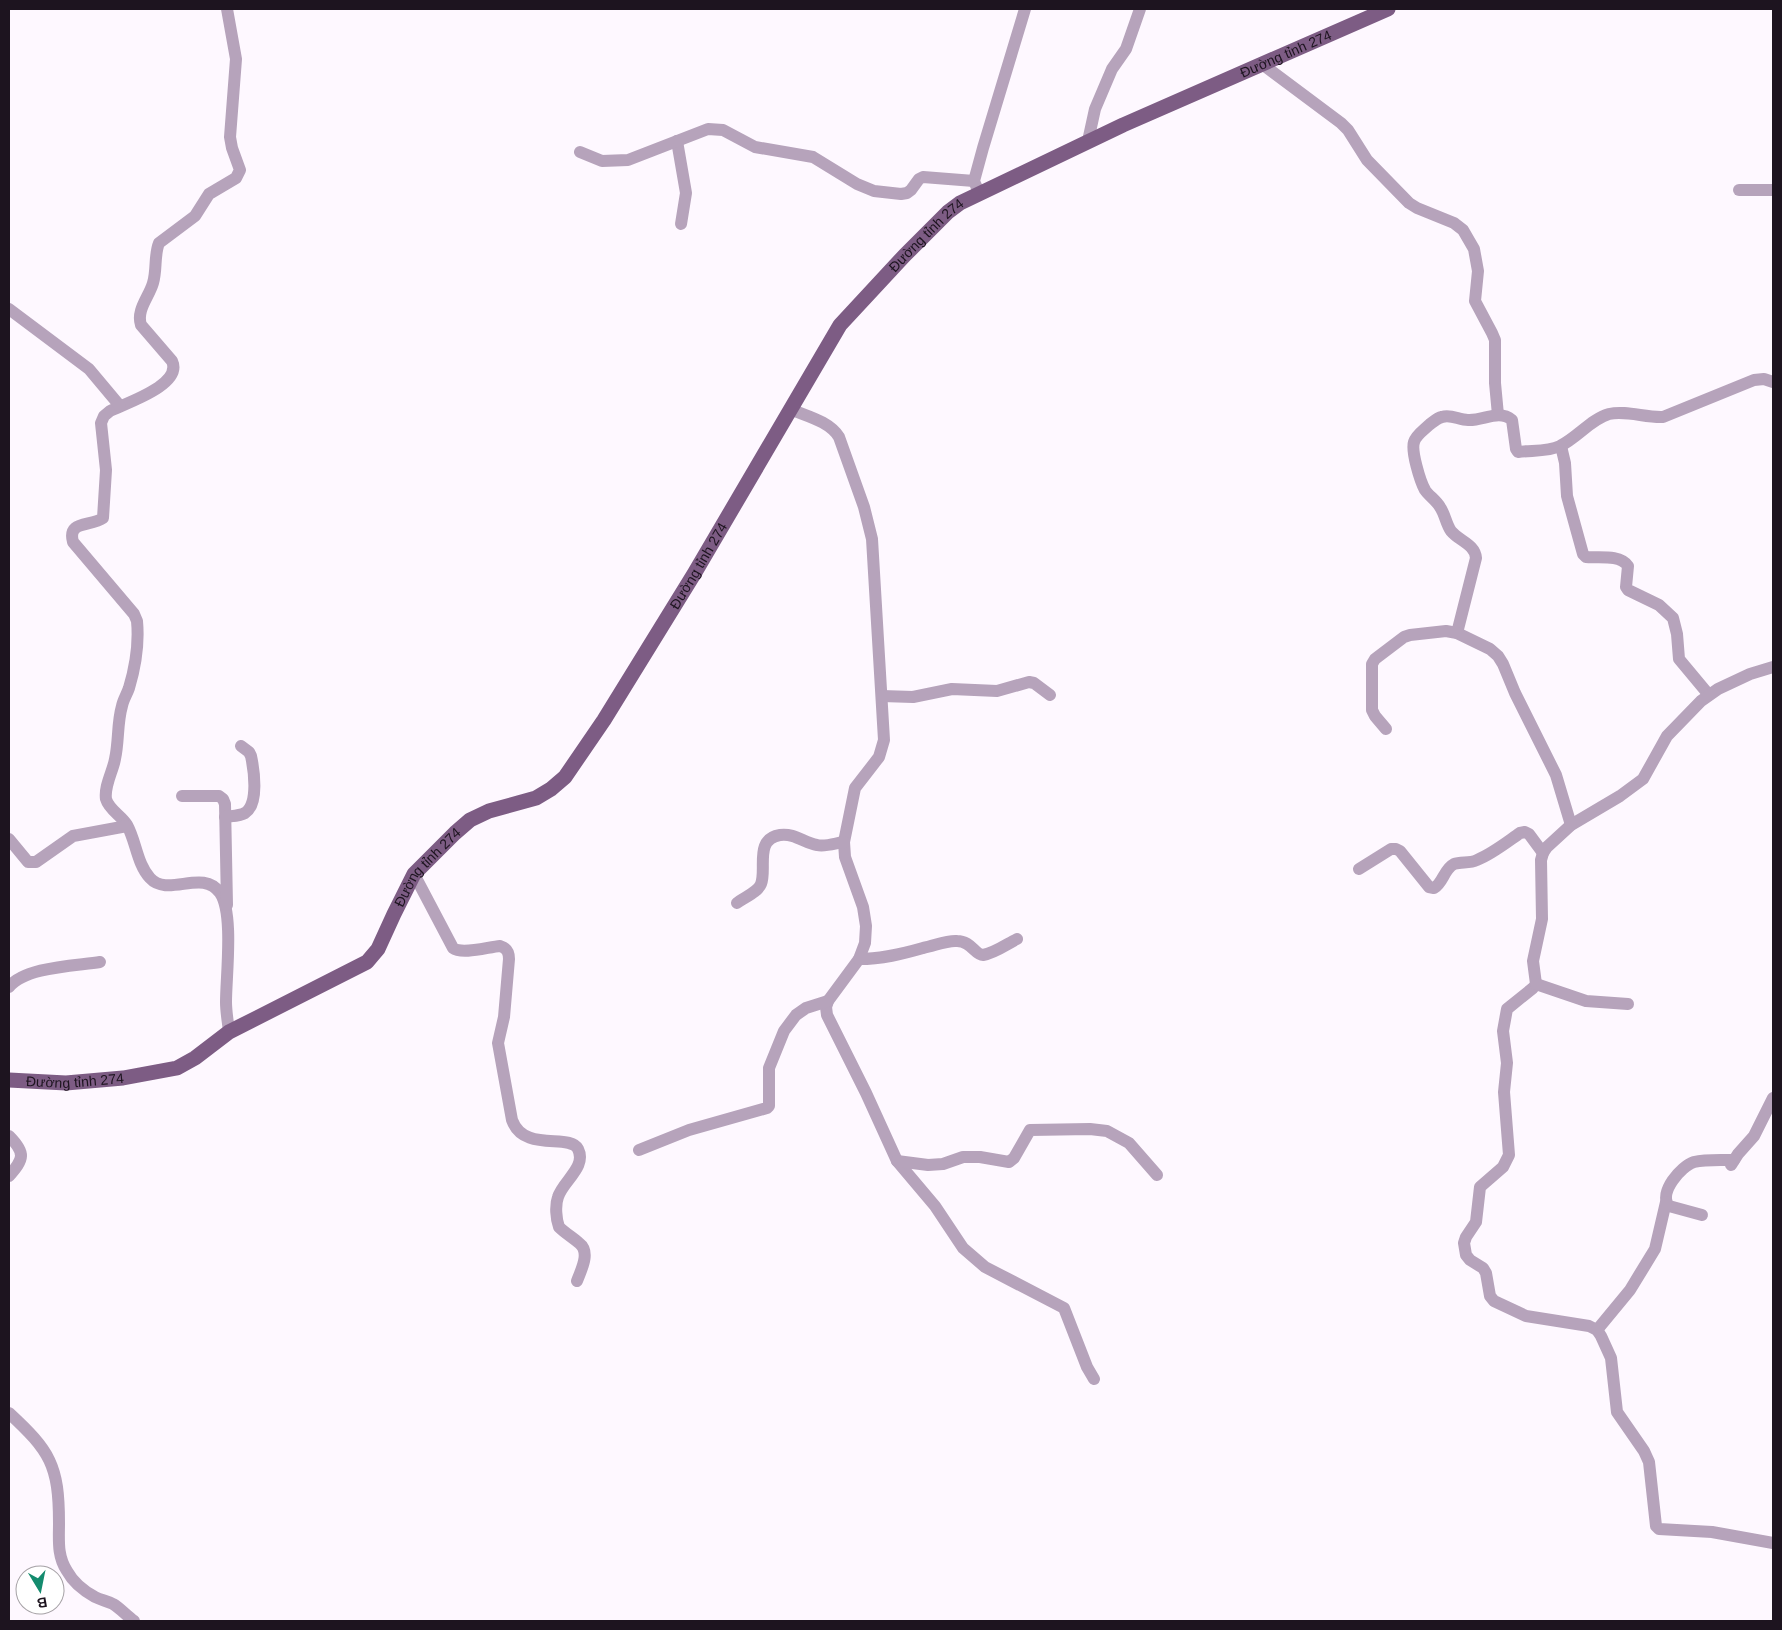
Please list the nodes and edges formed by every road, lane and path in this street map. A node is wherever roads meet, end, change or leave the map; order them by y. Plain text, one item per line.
1 (227, 9) edge
2 (1025, 9) edge
3 (1140, 9) edge
4 (1388, 9) edge
5 (1262, 64) junction
6 (677, 141) junction
7 (1088, 141) junction
8 (580, 152) dead end
9 (977, 187) junction
10 (1739, 190) dead end
11 (1773, 190) edge
12 (681, 224) dead end
13 (9, 309) edge
14 (1773, 382) edge
15 (120, 406) junction
16 (790, 409) junction
17 (1498, 415) junction
18 (1561, 446) junction
19 (1457, 633) junction
20 (1773, 667) edge
21 (1709, 694) junction
22 (1050, 695) dead end
23 (882, 696) junction
24 (1386, 729) dead end
25 (241, 746) dead end
26 (182, 796) dead end
27 (225, 817) junction
28 (1571, 825) junction
29 (127, 826) junction
30 (9, 839) edge
31 (844, 842) junction
32 (1543, 853) junction
33 (1359, 869) dead end
34 (414, 874) junction
35 (737, 903) dead end
36 (228, 920) junction
37 (1018, 939) dead end
38 (859, 959) junction
39 (100, 962) dead end
40 (1536, 984) junction
41 (9, 987) edge
42 (828, 1001) junction
43 (1628, 1004) dead end
44 (229, 1032) junction
45 (9, 1080) edge
46 (1773, 1098) edge
47 (9, 1136) edge
48 (639, 1150) dead end
49 (896, 1161) junction
50 (1157, 1175) dead end
51 (9, 1176) edge
52 (1666, 1202) junction
53 (1702, 1215) dead end
54 (577, 1281) dead end
55 (1596, 1330) junction
56 (1094, 1378) dead end
57 (9, 1412) edge
58 (1773, 1542) edge
59 (134, 1621) edge

1 - 15 street
2 - 9 street
3 - 7 street
4 - 5 main road, Đường tỉnh 274
5 - 7 main road, Đường tỉnh 274
5 - 17 street
6 - 8 street
6 - 9 street
6 - 12 street
7 - 9 main road, Đường tỉnh 274
9 - 16 main road, Đường tỉnh 274
10 - 11 street
13 - 15 street
14 - 18 street
15 - 29 street
16 - 23 street
16 - 34 main road, Đường tỉnh 274
17 - 18 street
17 - 19 street
18 - 21 street
19 - 24 street
19 - 28 street
20 - 21 street
21 - 28 street
22 - 23 street
23 - 31 street
25 - 27 street
26 - 27 street
27 - 36 street
28 - 32 street
29 - 30 street
29 - 36 street
31 - 35 street
31 - 38 street
32 - 33 street
32 - 40 street
34 - 44 main road, Đường tỉnh 274
34 - 54 street
36 - 44 street
37 - 38 street
38 - 42 street
39 - 41 street
40 - 43 street
40 - 55 street
42 - 48 street
42 - 49 street
44 - 45 main road, Đường tỉnh 274
46 - 52 street
47 - 51 street
49 - 50 street
49 - 56 street
52 - 53 street
52 - 55 street
55 - 58 street
57 - 59 street

